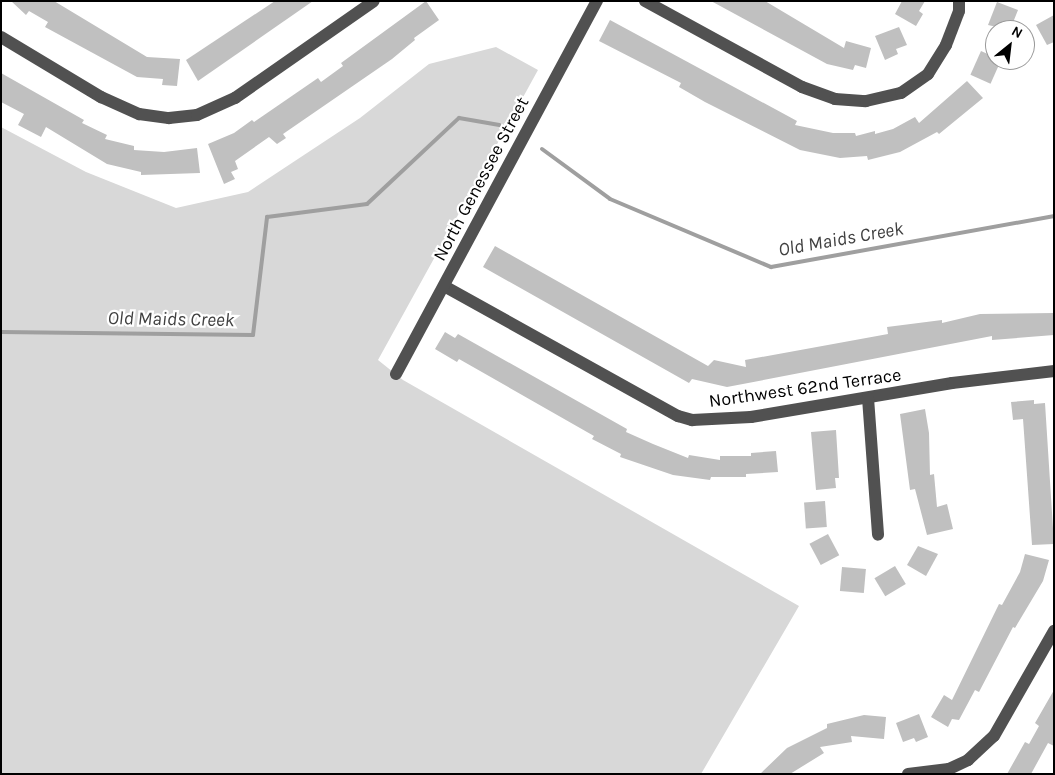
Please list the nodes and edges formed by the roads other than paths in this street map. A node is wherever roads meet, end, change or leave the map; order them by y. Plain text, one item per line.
1 (374, 1) edge
2 (597, 1) edge
3 (645, 1) edge
4 (960, 1) edge
5 (1, 36) edge
6 (444, 286) junction
7 (1054, 371) edge
8 (396, 374) dead end
9 (868, 398) junction
10 (878, 535) dead end
11 (1054, 631) edge
12 (908, 774) edge

1 - 5 street
2 - 6 street, North Genessee Street
3 - 4 street
6 - 8 street, North Genessee Street
6 - 9 street, Northwest 62nd Terrace
7 - 9 street, Northwest 62nd Terrace
9 - 10 street
11 - 12 street

